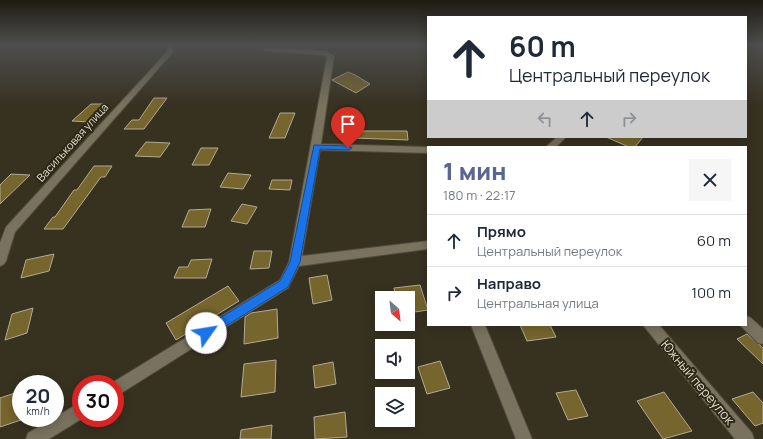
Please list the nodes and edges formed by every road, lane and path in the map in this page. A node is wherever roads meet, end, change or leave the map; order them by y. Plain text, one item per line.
1 (158, 65) edge
2 (329, 65) edge
3 (561, 138) edge
4 (552, 146) edge
5 (316, 147) junction
6 (427, 150) edge
7 (427, 245) edge
8 (0, 261) edge
9 (295, 262) junction
10 (747, 323) edge
11 (478, 326) edge
12 (651, 326) edge
13 (763, 338) edge
14 (124, 383) edge
15 (72, 416) edge
16 (34, 439) edge
17 (524, 439) edge
18 (746, 439) edge

1 - 8 street, Васильковая улица
2 - 5 street
3 - 4 street
5 - 6 street
5 - 9 street
7 - 9 street
9 - 14 street
10 - 13 street
11 - 17 street
12 - 18 street, Южный переулок
15 - 16 street

